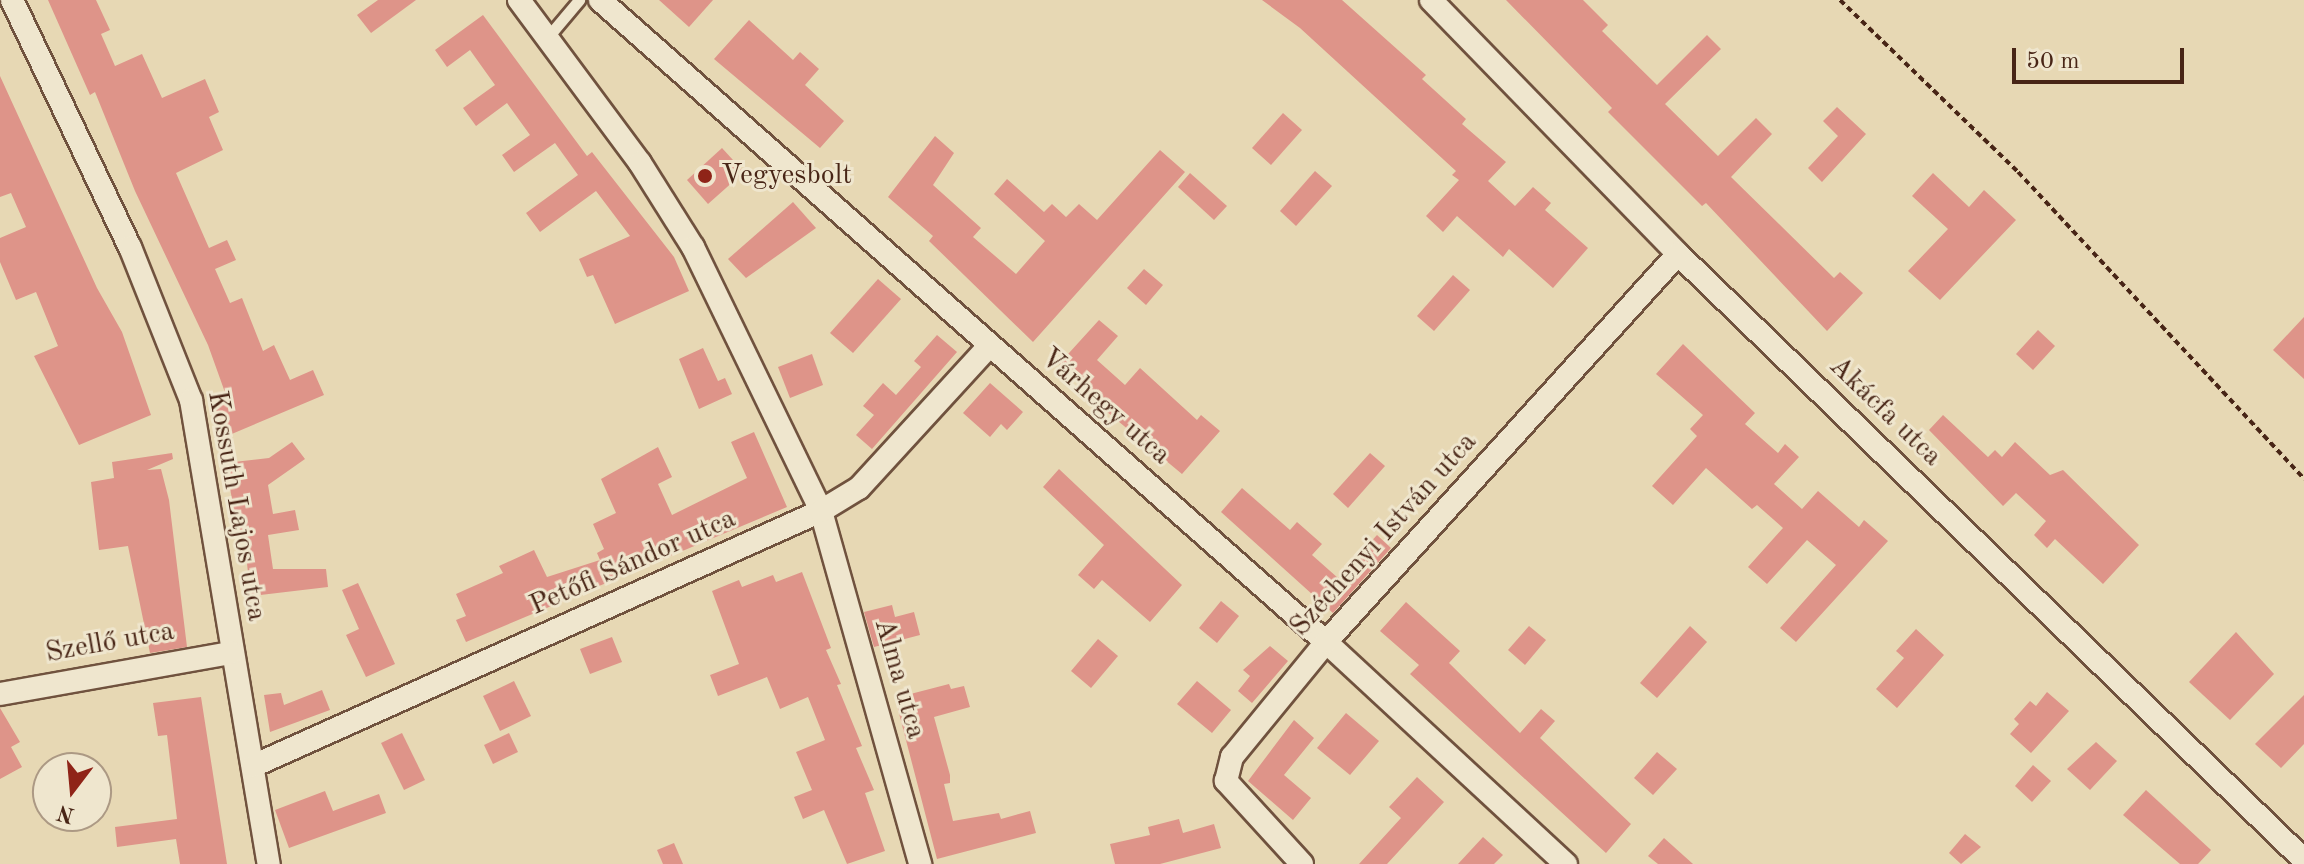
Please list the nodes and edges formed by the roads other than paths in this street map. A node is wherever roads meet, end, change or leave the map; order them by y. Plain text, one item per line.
1 (12, 0) edge
2 (519, 0) edge
3 (579, 0) edge
4 (600, 0) edge
5 (1431, 0) edge
6 (547, 38) junction
7 (1678, 254) junction
8 (989, 346) junction
9 (821, 511) junction
10 (1326, 642) junction
11 (231, 653) junction
12 (0, 694) edge
13 (253, 766) junction
14 (2304, 860) edge
15 (269, 864) edge
16 (920, 864) edge
17 (1302, 864) edge
18 (1566, 864) edge

1 - 11 street, Kossuth Lajos utca
2 - 6 street
3 - 6 lane
4 - 8 street, Várhegy utca
5 - 7 street, Akácfa utca
6 - 9 street
7 - 10 street, Széchenyi István utca
7 - 14 street, Akácfa utca
8 - 9 street, Petőfi Sándor utca
8 - 10 street, Várhegy utca
9 - 13 street, Petőfi Sándor utca
9 - 16 street, Alma utca
10 - 17 street, Széchenyi István utca
10 - 18 street, Várhegy utca
11 - 12 street, Szellő utca
11 - 13 street, Kossuth Lajos utca
13 - 15 street, Kossuth Lajos utca

